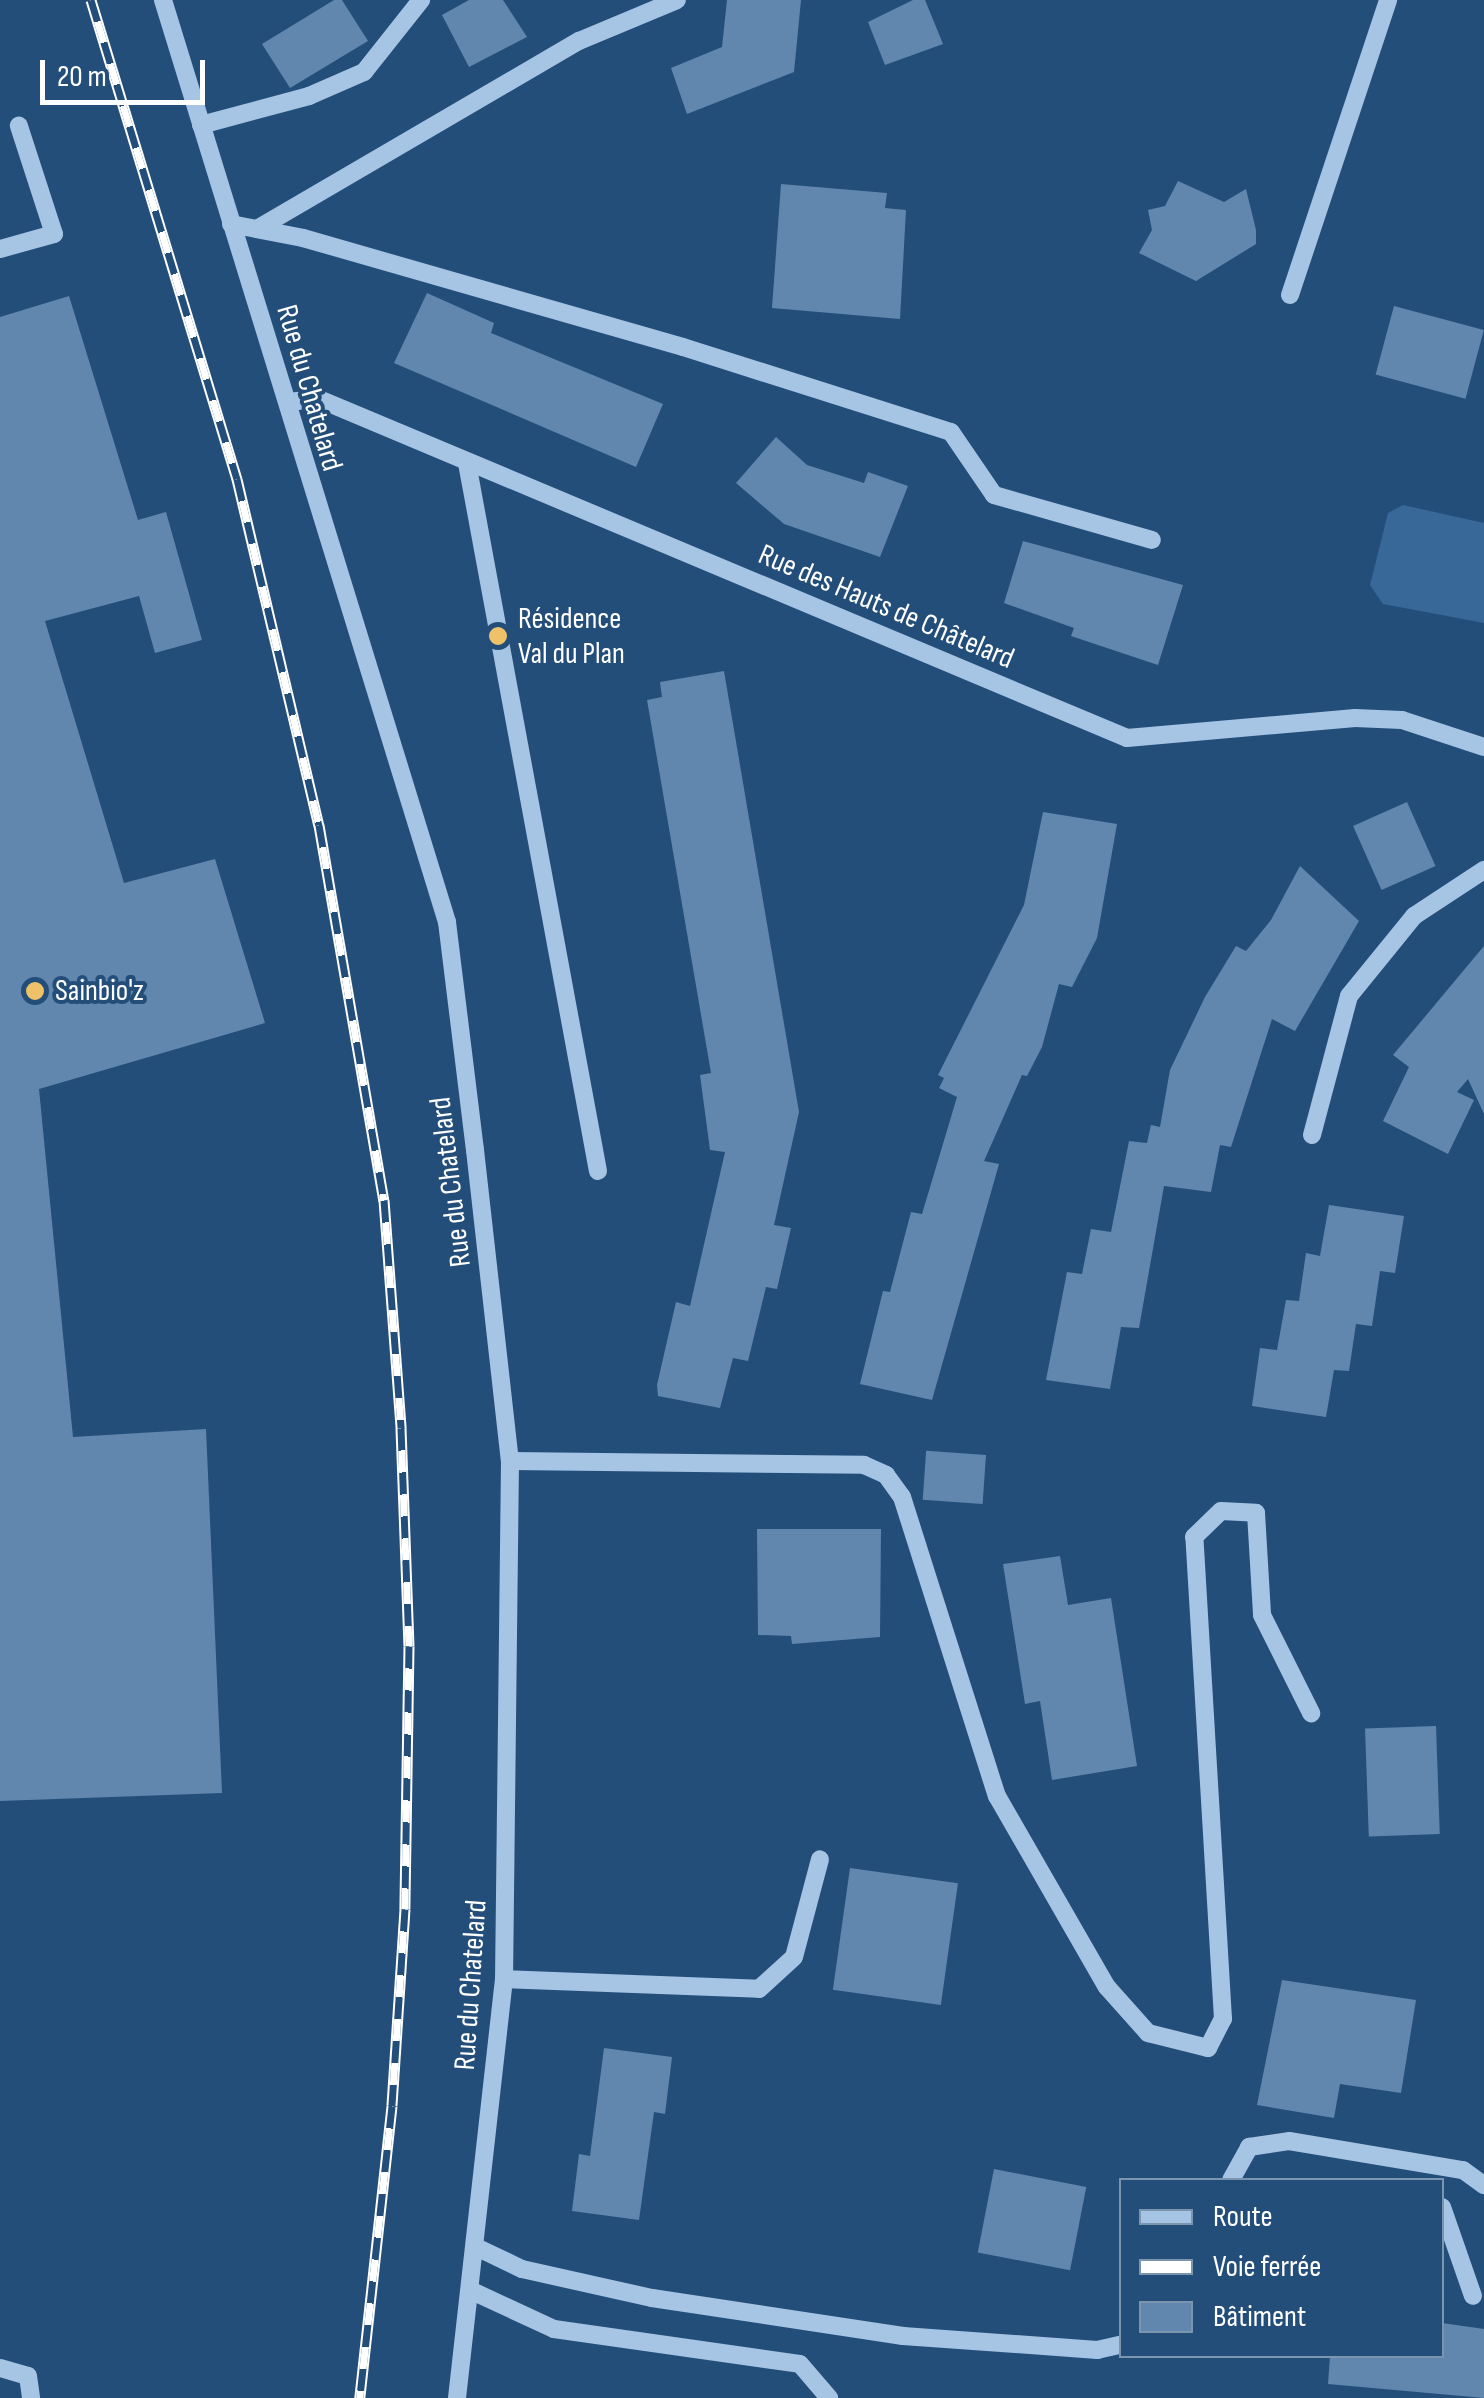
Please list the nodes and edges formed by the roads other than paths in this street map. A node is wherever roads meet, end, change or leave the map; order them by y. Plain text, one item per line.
1 (163, 0) edge
2 (420, 0) edge
3 (677, 0) edge
4 (1388, 0) edge
5 (201, 124) junction
6 (19, 126) dead end
7 (232, 224) junction
8 (257, 229) junction
9 (0, 249) edge
10 (1290, 295) dead end
11 (288, 402) junction
12 (467, 463) junction
13 (1152, 540) dead end
14 (1484, 747) edge
15 (1484, 870) edge
16 (1312, 1135) dead end
17 (598, 1171) dead end
18 (510, 1461) junction
19 (1311, 1712) dead end
20 (820, 1859) dead end
21 (504, 1979) junction
22 (1429, 2172) edge
23 (1232, 2178) edge
24 (1484, 2185) edge
25 (1444, 2213) edge
26 (476, 2247) junction
27 (472, 2291) junction
28 (1474, 2296) dead end
29 (1119, 2345) edge
30 (0, 2368) edge
31 (31, 2398) edge
32 (456, 2398) edge
33 (829, 2398) edge

1 - 5 street, Rue du Chatelard
2 - 5 street
3 - 8 street
4 - 10 street
5 - 7 street, Rue du Chatelard
6 - 9 street
7 - 8 street
7 - 11 street, Rue du Chatelard
8 - 13 street
11 - 12 street, Rue des Hauts de Châtelard
11 - 18 street, Rue du Chatelard
12 - 14 street, Rue des Hauts de Châtelard
12 - 17 street
15 - 16 street
18 - 19 street
18 - 21 street, Rue du Chatelard
20 - 21 street
21 - 26 street, Rue du Chatelard
22 - 23 street
22 - 24 street
25 - 28 street
26 - 27 street, Rue du Chatelard
26 - 29 street
27 - 32 street, Rue du Chatelard
27 - 33 street
30 - 31 street

